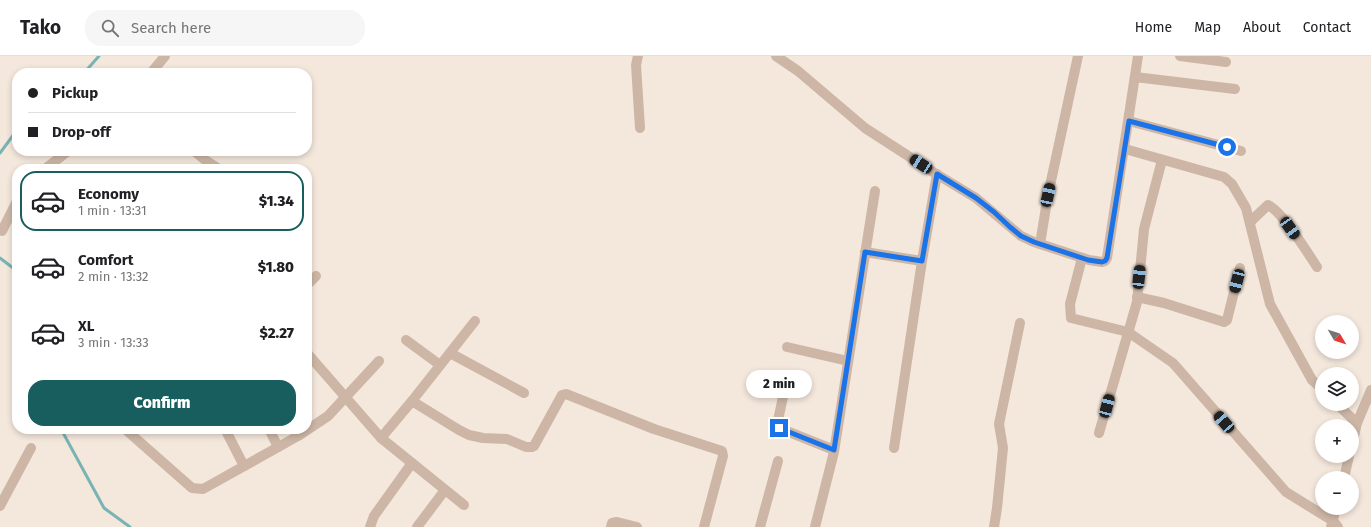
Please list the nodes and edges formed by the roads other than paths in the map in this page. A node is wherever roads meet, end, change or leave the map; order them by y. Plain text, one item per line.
1 (165, 56) edge
2 (638, 56) edge
3 (776, 56) edge
4 (1078, 56) edge
5 (1138, 56) edge
6 (1180, 56) edge
7 (1226, 62) dead end
8 (155, 68) edge
9 (1135, 77) junction
10 (1235, 89) dead end
11 (1129, 121) junction
12 (640, 128) dead end
13 (1125, 149) junction
14 (1241, 151) dead end
15 (62, 156) edge
16 (201, 156) edge
17 (1162, 160) junction
18 (51, 164) edge
19 (212, 164) edge
20 (937, 174) junction
21 (875, 191) dead end
22 (12, 211) edge
23 (1250, 222) junction
24 (2, 231) dead end
25 (1040, 244) junction
26 (865, 252) junction
27 (1082, 258) junction
28 (922, 261) junction
29 (1317, 267) dead end
30 (1240, 268) dead end
31 (316, 276) dead end
32 (312, 280) edge
33 (1137, 297) junction
34 (475, 321) dead end
35 (1020, 323) dead end
36 (1128, 332) junction
37 (406, 340) dead end
38 (787, 347) dead end
39 (450, 353) junction
40 (312, 359) edge
41 (379, 361) dead end
42 (848, 361) junction
43 (440, 365) junction
44 (786, 383) dead end
45 (1315, 383) edge
46 (1371, 390) edge
47 (524, 393) dead end
48 (345, 398) junction
49 (412, 401) junction
50 (1344, 411) edge
51 (1353, 419) edge
52 (1359, 419) edge
53 (312, 427) edge
54 (131, 434) edge
55 (228, 434) edge
56 (272, 434) edge
57 (301, 434) edge
58 (1099, 434) dead end
59 (381, 438) junction
60 (278, 447) junction
61 (31, 448) dead end
62 (894, 448) dead end
63 (834, 450) junction
64 (778, 461) dead end
65 (412, 463) junction
66 (244, 466) junction
67 (445, 490) junction
68 (464, 505) dead end
69 (0, 506) edge
70 (1335, 515) edge
71 (1334, 525) edge
72 (370, 527) edge
73 (417, 527) edge
74 (611, 527) edge
75 (637, 527) edge
76 (704, 527) edge
77 (760, 527) edge
78 (815, 527) edge
79 (994, 527) edge

1 - 8 street
2 - 12 street
3 - 20 street
4 - 25 street
5 - 9 street
6 - 7 street
9 - 10 street
9 - 11 street
11 - 13 street
11 - 14 street
13 - 17 street
13 - 27 street
15 - 18 street
16 - 19 street
17 - 23 street
17 - 33 street
20 - 25 street
20 - 28 street
21 - 26 street
22 - 24 street
23 - 29 street
23 - 45 street
25 - 27 street
26 - 28 street
26 - 42 street
27 - 36 street
28 - 62 street
30 - 33 street
31 - 32 street
33 - 36 street
34 - 39 street
35 - 79 street
36 - 58 street
36 - 71 street
37 - 43 street
38 - 42 street
39 - 43 street
39 - 47 street
40 - 48 street
41 - 48 street
42 - 63 street
43 - 49 street
44 - 63 street
46 - 52 street
48 - 53 street
48 - 59 street
49 - 59 street
49 - 76 street
50 - 51 street
54 - 66 street
55 - 66 street
56 - 60 street
57 - 60 street
59 - 65 street
60 - 66 street
61 - 69 street
63 - 78 street
64 - 77 street
65 - 67 street
65 - 72 street
67 - 68 street
67 - 73 street
70 - 71 street
74 - 75 street

